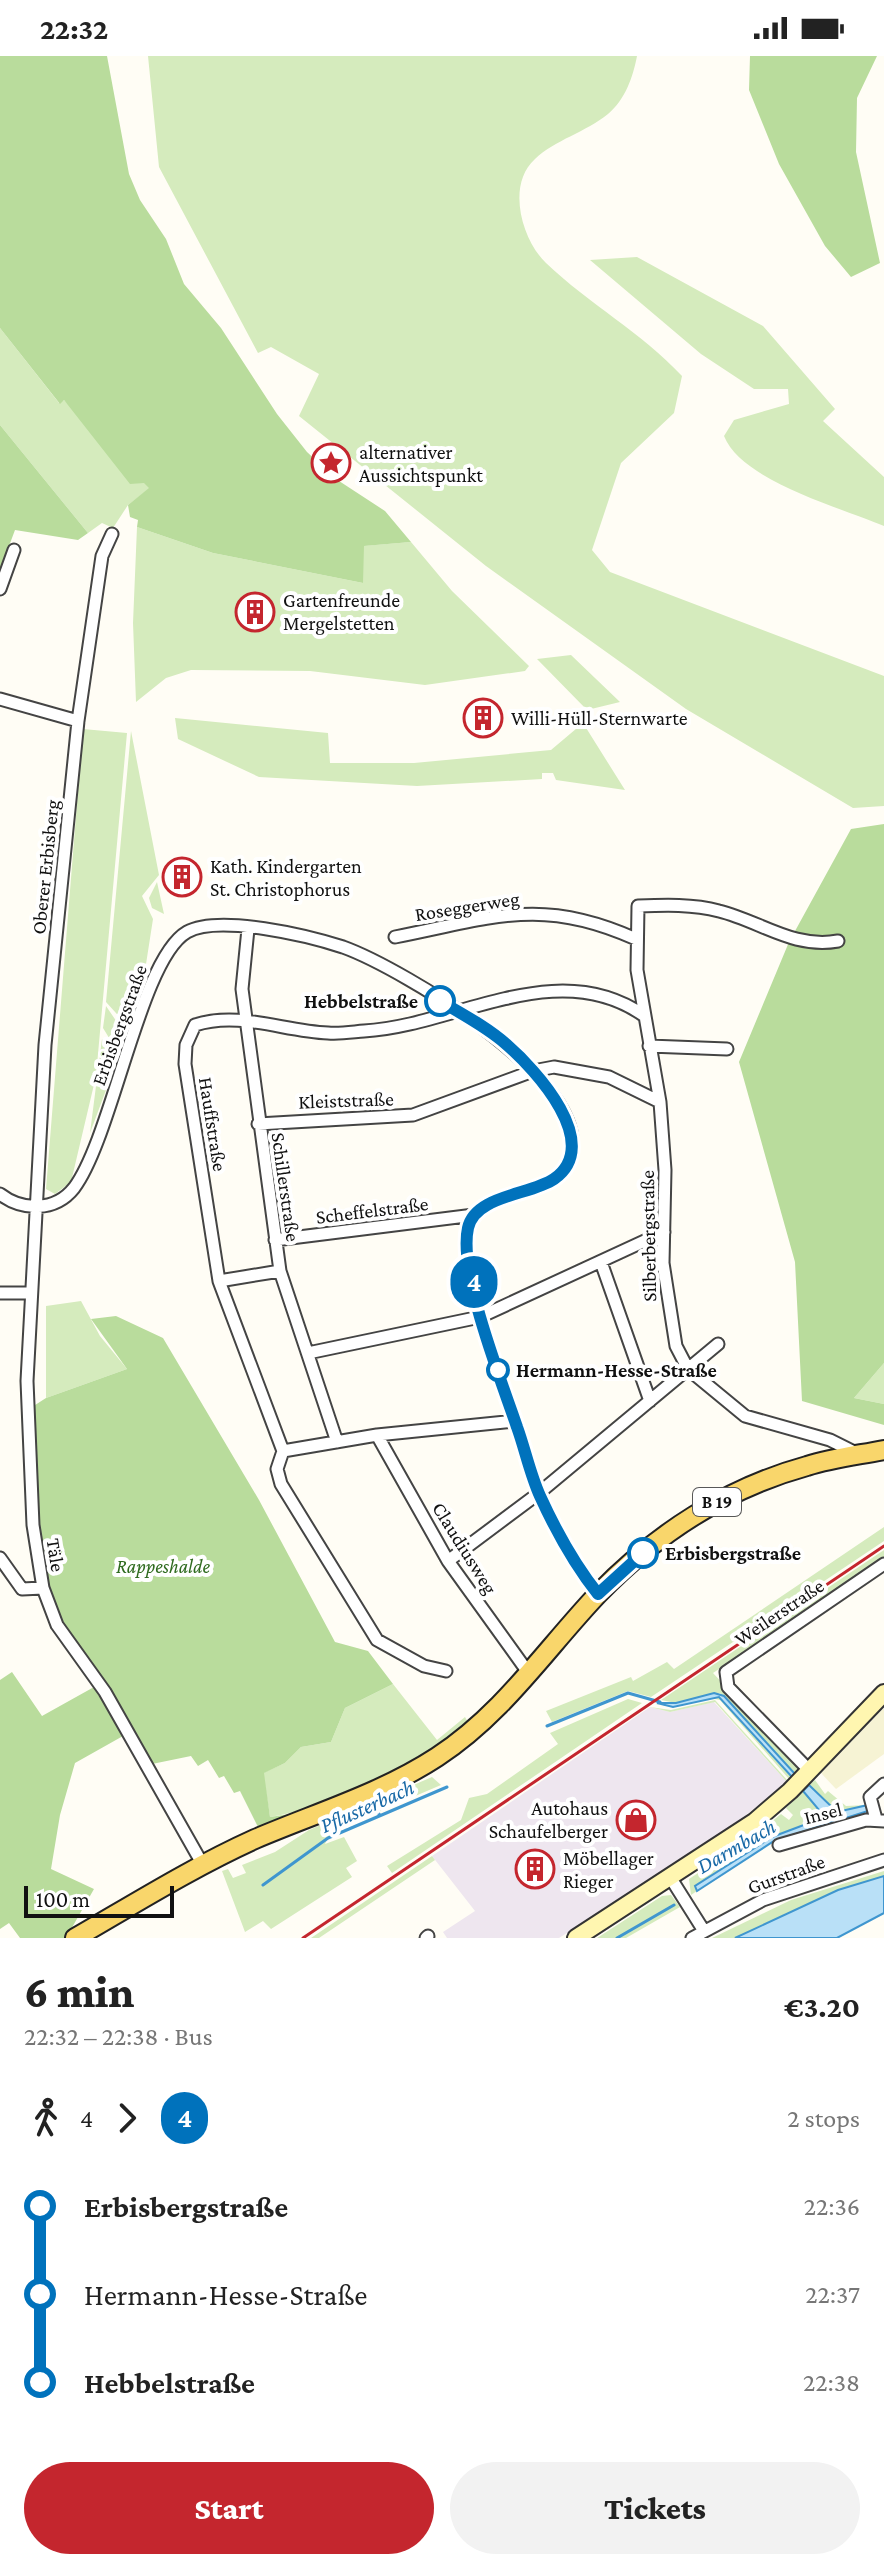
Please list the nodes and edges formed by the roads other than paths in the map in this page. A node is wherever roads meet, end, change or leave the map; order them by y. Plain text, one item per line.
1 (112, 534) dead end
2 (14, 550) dead end
3 (0, 589) edge
4 (0, 699) edge
5 (78, 721) junction
6 (248, 929) junction
7 (395, 937) dead end
8 (636, 939) junction
9 (838, 941) dead end
10 (456, 1011) junction
11 (643, 1015) junction
12 (245, 1021) junction
13 (649, 1046) junction
14 (727, 1049) dead end
15 (533, 1071) junction
16 (660, 1102) junction
17 (258, 1124) junction
18 (0, 1194) edge
19 (37, 1207) junction
20 (474, 1215) junction
21 (664, 1232) junction
22 (275, 1240) junction
23 (601, 1262) junction
24 (280, 1271) junction
25 (219, 1281) junction
26 (0, 1293) edge
27 (31, 1293) junction
28 (480, 1317) junction
29 (718, 1344) dead end
30 (308, 1353) junction
31 (688, 1369) junction
32 (650, 1401) junction
33 (515, 1421) junction
34 (377, 1435) junction
35 (337, 1442) junction
36 (884, 1450) edge
37 (283, 1451) junction
38 (860, 1455) junction
39 (539, 1493) junction
40 (0, 1558) edge
41 (448, 1561) junction
42 (884, 1564) edge
43 (43, 1588) junction
44 (598, 1594) junction
45 (446, 1671) dead end
46 (530, 1675) junction
47 (884, 1693) edge
48 (802, 1777) junction
49 (884, 1784) edge
50 (876, 1813) edge
51 (779, 1845) dead end
52 (884, 1860) edge
53 (203, 1865) junction
54 (670, 1877) junction
55 (704, 1931) junction
56 (75, 1938) edge
57 (576, 1938) edge
58 (692, 1938) edge

1 - 5 street, Oberer Erbisberg
2 - 3 street
4 - 5 street
5 - 19 street, Oberer Erbisberg
6 - 10 street, Erbisbergstraße
6 - 12 street, Schillerstraße
6 - 19 street, Erbisbergstraße
7 - 8 street, Roseggerweg
8 - 9 street, Silberbergstraße
8 - 11 street, Silberbergstraße
10 - 11 street
10 - 12 street
10 - 15 street, Erbisbergstraße
11 - 13 street, Silberbergstraße
12 - 17 street, Schillerstraße
12 - 25 street, Hauffstraße
13 - 14 street
13 - 16 street, Silberbergstraße
15 - 16 street, Kleiststraße
15 - 17 street, Kleiststraße
15 - 20 street, Erbisbergstraße
16 - 21 street, Silberbergstraße
17 - 22 street, Schillerstraße
18 - 19 street
19 - 27 street, Täle
20 - 22 street, Scheffelstraße
20 - 28 street
21 - 23 street
21 - 31 street, Silberbergstraße
22 - 24 street, Schillerstraße
23 - 28 street
23 - 32 street
24 - 25 street
24 - 30 street, Schillerstraße
25 - 37 street, Hauffstraße
26 - 27 street
27 - 43 street, Täle
28 - 30 street
28 - 33 street
29 - 31 street
30 - 35 street, Schillerstraße
31 - 32 street
31 - 38 street, Silberbergstraße
32 - 39 street
33 - 34 street
33 - 39 street
34 - 35 street
34 - 41 street, Claudiusweg
35 - 37 street
36 - 38 main road, B 19
37 - 45 street
38 - 44 main road, B 19
39 - 41 street
39 - 44 street
40 - 43 street
41 - 46 street, Claudiusweg
42 - 48 street, Weilerstraße
43 - 53 street, Täle
44 - 46 main road, B 19
46 - 53 main road, B 19
47 - 48 main road
48 - 54 main road
49 - 50 street, Insel
50 - 51 street, Insel
52 - 55 street, Gurstraße
53 - 56 main road, B 19
54 - 55 street
54 - 57 main road
55 - 58 street, Gurstraße

